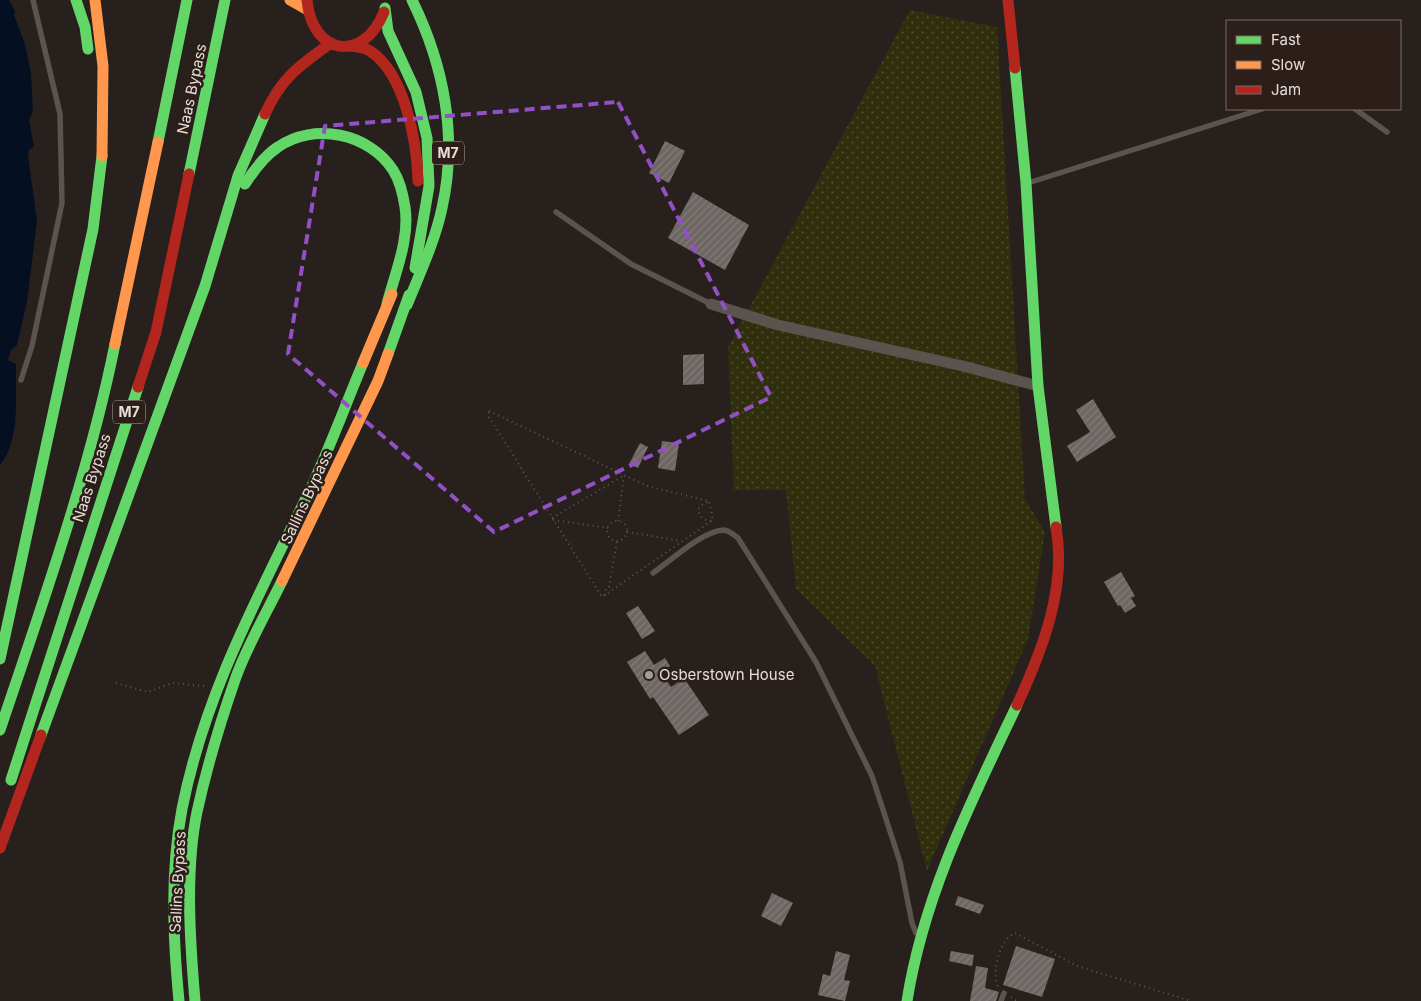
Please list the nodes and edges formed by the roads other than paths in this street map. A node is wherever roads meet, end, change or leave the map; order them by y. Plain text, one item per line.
1 (33, 0) edge
2 (76, 0) edge
3 (95, 0) edge
4 (187, 0) edge
5 (225, 0) edge
6 (290, 0) edge
7 (412, 0) edge
8 (1008, 0) edge
9 (306, 4) edge
10 (385, 4) edge
11 (330, 43) junction
12 (352, 46) junction
13 (1259, 110) edge
14 (1356, 110) edge
15 (102, 115) junction
16 (1387, 132) dead end
17 (1026, 184) junction
18 (556, 212) dead end
19 (221, 230) junction
20 (387, 304) junction
21 (711, 304) joint
22 (407, 305) junction
23 (21, 380) dead end
24 (1038, 386) junction
25 (654, 573) dead end
26 (0, 659) edge
27 (0, 730) edge
28 (0, 815) edge
29 (0, 848) edge
30 (919, 940) junction
31 (1004, 993) road end
32 (179, 1001) edge
33 (195, 1001) edge
34 (907, 1001) edge
35 (1001, 1001) edge

1 - 23 lane
2 - 15 main road
3 - 15 main road
4 - 27 main road, Naas Bypass / M7
5 - 28 main road, Naas Bypass / M7
6 - 9 main road
7 - 22 main road, M7
8 - 17 main road
9 - 11 main road
10 - 12 main road
10 - 22 main road, Sallins Bypass
11 - 12 main road, Sallins Bypass
11 - 19 main road, M7
12 - 20 main road, Sallins Bypass
13 - 17 lane
14 - 16 lane
15 - 26 main road
17 - 24 main road
18 - 21 lane
19 - 20 main road, M7
19 - 29 main road, M7
20 - 32 main road, Sallins Bypass
21 - 24 street
22 - 33 main road, Sallins Bypass
24 - 30 main road
25 - 30 lane
30 - 34 main road
31 - 35 lane

